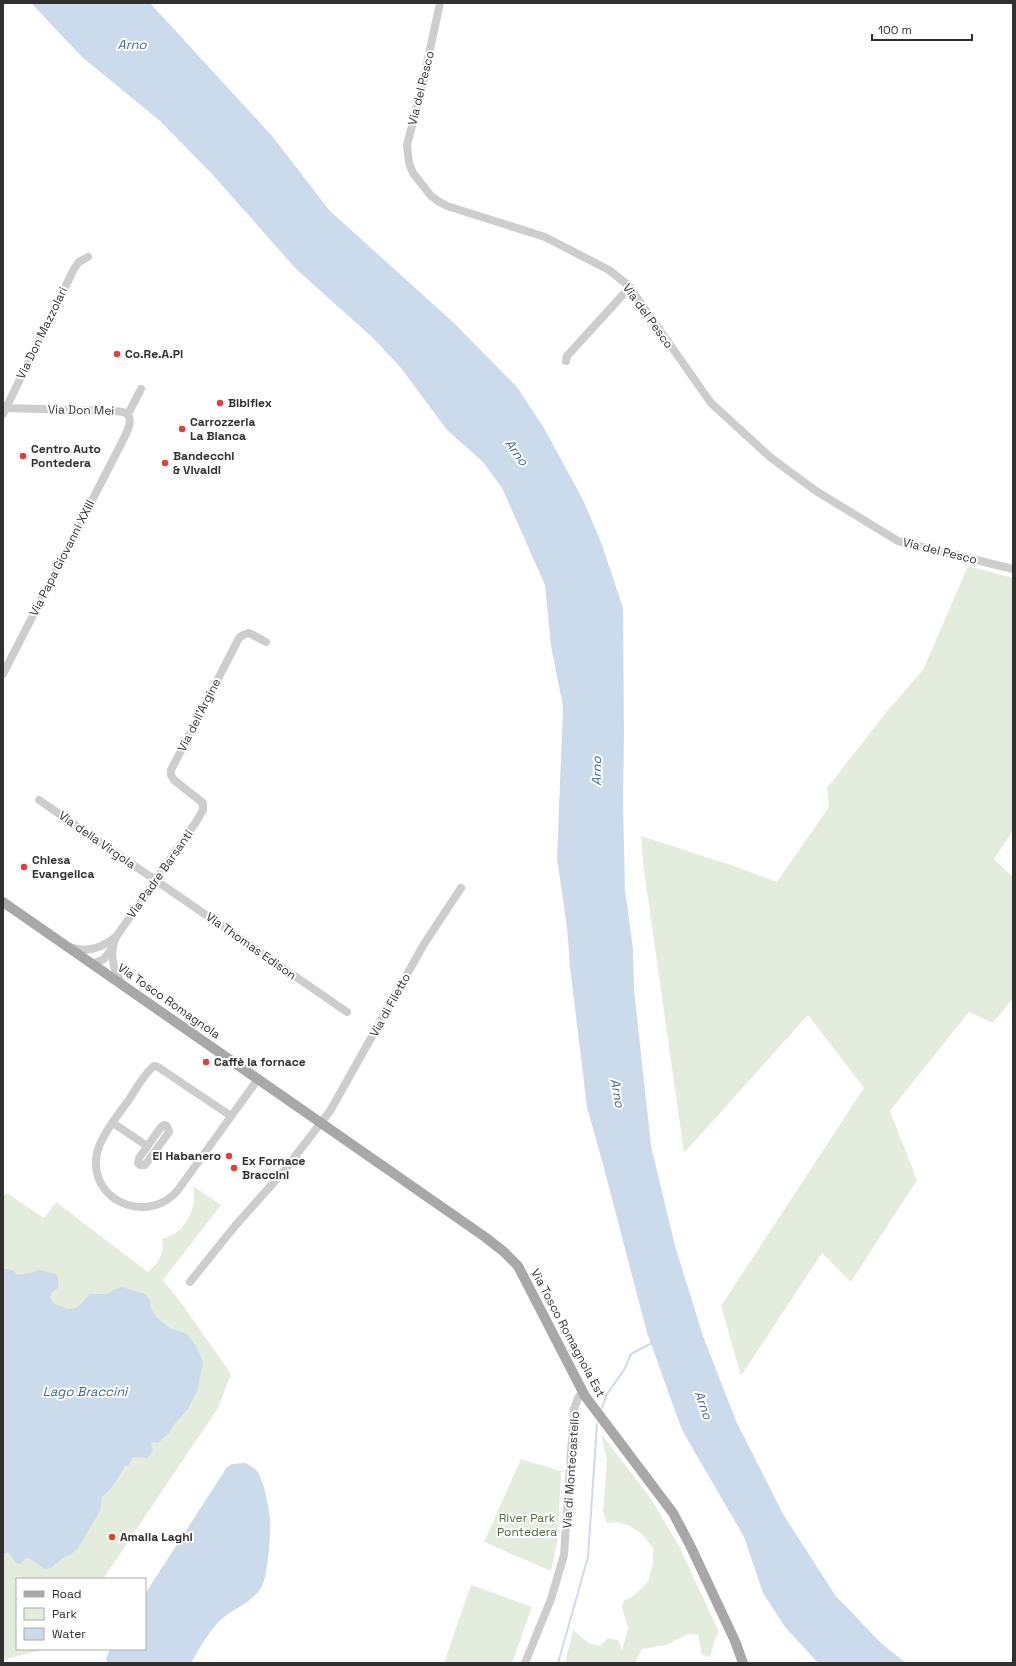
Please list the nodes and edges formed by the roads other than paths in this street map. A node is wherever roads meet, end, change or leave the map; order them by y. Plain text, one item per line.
1 (440, 3) edge
2 (88, 257) dead end
3 (630, 288) junction
4 (566, 360) dead end
5 (141, 389) dead end
6 (4, 410) edge
7 (128, 414) junction
8 (122, 442) joint
9 (1013, 569) edge
10 (266, 642) dead end
11 (3, 674) edge
12 (39, 800) dead end
13 (203, 810) joint
14 (155, 880) junction
15 (461, 888) dead end
16 (3, 902) edge
17 (116, 937) junction
18 (65, 945) junction
19 (99, 947) junction
20 (112, 948) junction
21 (94, 964) junction
22 (122, 984) junction
23 (347, 1012) dead end
24 (258, 1079) junction
25 (231, 1116) junction
26 (113, 1123) junction
27 (320, 1123) junction
28 (147, 1146) junction
29 (190, 1282) dead end
30 (582, 1392) junction
31 (526, 1663) edge
32 (743, 1663) edge

1 - 3 street, Via del Pesco
2 - 6 street, Via Don Mazzolari
3 - 4 street
3 - 9 street, Via del Pesco
5 - 7 street
6 - 7 street, Via Don Mei
7 - 8 street, Via Don Mei
8 - 11 street, Via Papa Giovanni XXIII
10 - 13 street, Via dell'Argine
12 - 14 street, Via della Virgola
13 - 14 street, Via Padre Barsanti
14 - 17 street, Via Padre Barsanti
14 - 23 street, Via Thomas Edison
15 - 27 street, Via di Filetto
16 - 18 main road, Via Tosco Romagnola
17 - 19 street, Via Padre Barsanti
17 - 20 street, Via Padre Barsanti
18 - 19 street, Via Padre Barsanti
18 - 21 main road, Via Tosco Romagnola
19 - 21 street
20 - 21 street, Via Padre Barsanti
20 - 22 street, Via Padre Barsanti
21 - 22 main road, Via Tosco Romagnola
22 - 24 main road, Via Tosco Romagnola
24 - 25 street
24 - 27 main road, Via Tosco Romagnola
25 - 26 street
25 - 26 street
26 - 28 street
27 - 29 street, Via di Filetto
27 - 30 main road, Via Tosco Romagnola Est
28 - 28 street
30 - 31 street, Via di Montecastello
30 - 32 main road, Via Tosco Romagnola Est

